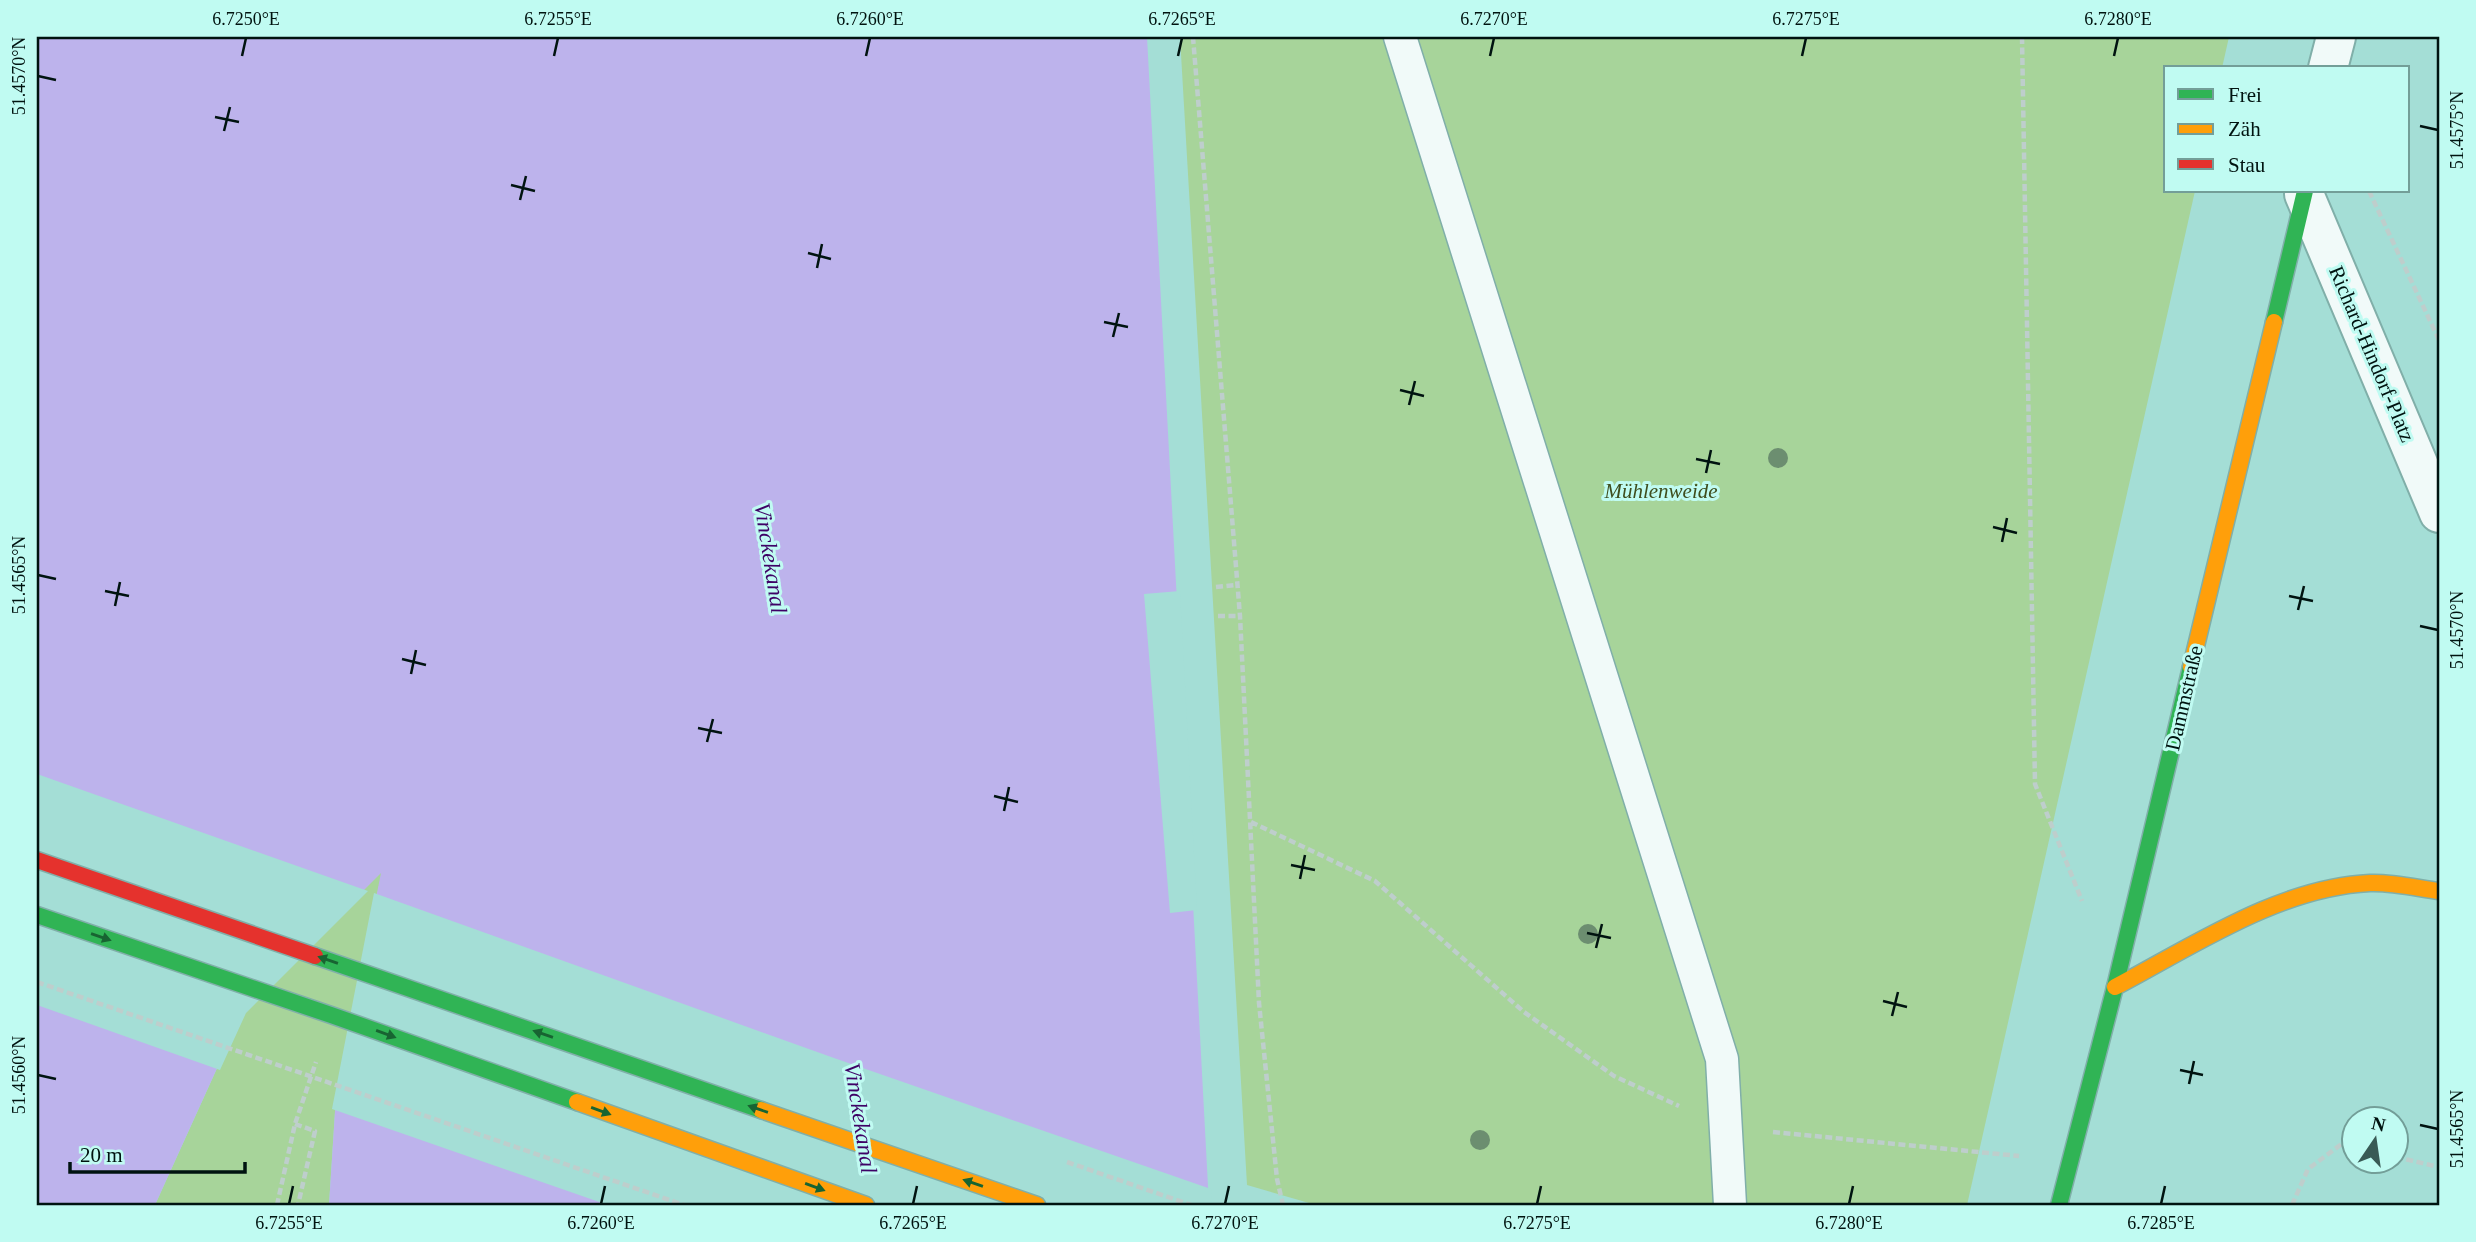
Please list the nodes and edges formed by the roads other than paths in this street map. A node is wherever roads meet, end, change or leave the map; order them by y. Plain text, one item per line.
1 (1400, 37) edge
2 (2336, 37) edge
3 (2329, 66) edge
4 (2305, 193) edge
5 (2439, 513) edge
6 (37, 860) edge
7 (2439, 891) edge
8 (37, 915) edge
9 (2115, 987) junction
10 (866, 1205) edge
11 (1037, 1205) edge
12 (1730, 1205) edge
13 (2059, 1205) edge

1 - 12 lane
2 - 3 street
4 - 5 street, Richard-Hindorf-Platz
4 - 9 main road, Dammstraße
11 -> 6 main road
7 - 9 main road
8 -> 10 main road
9 - 13 main road, Dammstraße

